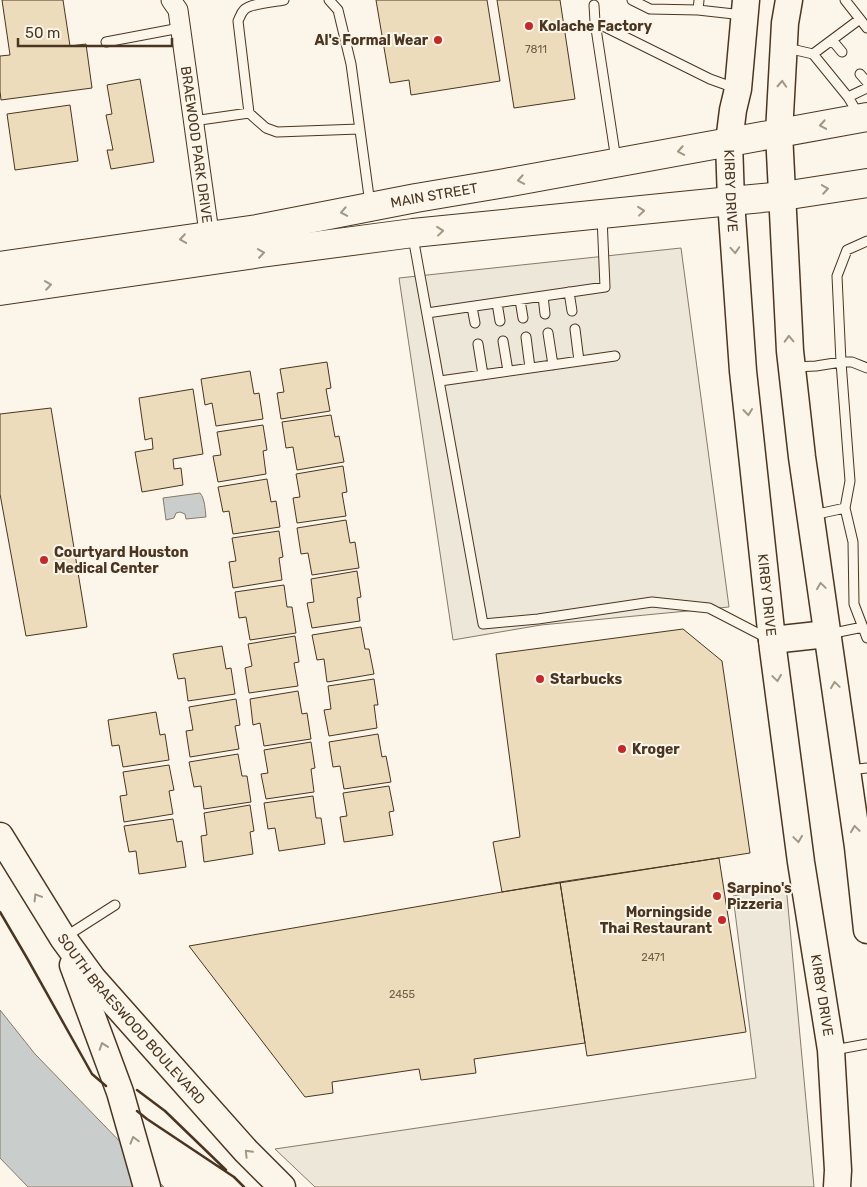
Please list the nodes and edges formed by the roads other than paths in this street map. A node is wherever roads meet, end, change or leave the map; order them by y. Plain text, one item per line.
1 (170, 0) edge
2 (284, 0) edge
3 (329, 0) edge
4 (632, 0) edge
5 (699, 0) edge
6 (788, 0) edge
7 (845, 0) edge
8 (594, 5) dead end
9 (745, 7) edge
10 (698, 10) junction
11 (860, 18) junction
12 (595, 22) junction
13 (180, 28) junction
14 (867, 28) edge
15 (832, 40) junction
16 (106, 42) dead end
17 (784, 48) junction
18 (842, 52) dead end
19 (813, 54) junction
20 (860, 74) dead end
21 (867, 82) edge
22 (867, 88) edge
23 (738, 89) junction
24 (859, 111) edge
25 (250, 113) junction
26 (193, 121) junction
27 (359, 129) junction
28 (779, 133) junction
29 (728, 142) junction
30 (617, 163) junction
31 (867, 183) edge
32 (782, 196) junction
33 (731, 201) junction
34 (371, 207) junction
35 (601, 215) junction
36 (413, 233) junction
37 (867, 241) edge
38 (211, 248) junction
39 (0, 266) edge
40 (0, 292) edge
41 (569, 292) junction
42 (542, 296) junction
43 (520, 300) junction
44 (497, 303) junction
45 (472, 307) junction
46 (572, 311) dead end
47 (427, 313) junction
48 (545, 314) dead end
49 (523, 318) dead end
50 (500, 322) dead end
51 (475, 323) dead end
52 (575, 329) dead end
53 (548, 333) dead end
54 (526, 337) dead end
55 (503, 340) dead end
56 (478, 344) dead end
57 (615, 356) dead end
58 (579, 361) junction
59 (841, 362) junction
60 (553, 365) junction
61 (792, 367) junction
62 (530, 368) junction
63 (867, 368) edge
64 (508, 371) junction
65 (483, 375) junction
66 (440, 381) junction
67 (845, 508) junction
68 (810, 515) junction
69 (863, 627) junction
70 (828, 634) junction
71 (867, 638) edge
72 (772, 640) junction
73 (857, 770) edge
74 (0, 836) edge
75 (115, 905) dead end
76 (867, 930) edge
77 (63, 938) junction
78 (867, 1044) edge
79 (831, 1050) junction
80 (147, 1187) edge
81 (282, 1187) edge
82 (837, 1187) edge

1 - 13 street, BRAEWOOD PARK DRIVE
2 - 25 lane
3 - 27 lane
4 - 10 lane
5 - 10 lane
6 - 17 main road
7 - 11 lane
8 - 12 lane
9 - 10 lane
9 - 23 main road, KIRBY DRIVE
11 - 14 lane
11 - 15 lane
12 - 23 lane
12 - 30 lane
13 - 16 lane
13 - 26 street, BRAEWOOD PARK DRIVE
15 - 18 lane
15 - 19 lane
17 - 19 lane
28 -> 17 main road
19 - 24 lane
20 - 21 lane
22 - 24 lane
23 - 29 main road, KIRBY DRIVE
24 -> 28 main road, MAIN STREET
25 - 26 lane
25 - 27 lane
26 - 38 street, BRAEWOOD PARK DRIVE
27 - 34 lane
28 - 29 main road, MAIN STREET
28 - 32 main road
29 -> 30 main road, MAIN STREET
29 - 33 main road, KIRBY DRIVE
30 -> 34 main road, MAIN STREET
32 -> 31 main road, MAIN STREET
32 - 33 main road, MAIN STREET
61 -> 32 main road
35 -> 33 main road, MAIN STREET
33 -> 72 main road, KIRBY DRIVE
34 -> 38 main road, MAIN STREET
36 -> 35 main road, MAIN STREET
35 - 41 lane
38 -> 36 main road, MAIN STREET
36 - 47 lane
37 - 59 lane
38 -> 39 main road, MAIN STREET
40 -> 38 main road, MAIN STREET
41 - 42 lane
41 - 46 lane
42 - 43 lane
42 - 48 lane
43 - 44 lane
43 - 49 lane
44 - 45 lane
44 - 50 lane
45 - 47 lane
45 - 51 lane
47 - 66 lane
52 - 58 lane
53 - 60 lane
54 - 62 lane
55 - 64 lane
56 - 65 lane
57 - 58 lane
58 - 60 lane
59 - 61 lane
59 - 63 lane
59 - 67 lane
60 - 62 lane
61 - 68 main road
62 - 64 lane
64 - 65 lane
65 - 66 lane
66 - 72 lane
67 - 68 lane
67 - 69 lane
70 -> 68 main road
69 - 70 lane
69 - 71 lane
70 - 72 main road
73 -> 70 main road
72 -> 79 main road, KIRBY DRIVE
76 -> 73 main road
77 -> 74 main road, SOUTH BRAESWOOD BOULEVARD
75 - 77 lane
80 -> 77 main road
81 -> 77 main road, SOUTH BRAESWOOD BOULEVARD
78 - 79 lane
79 - 82 main road, KIRBY DRIVE

